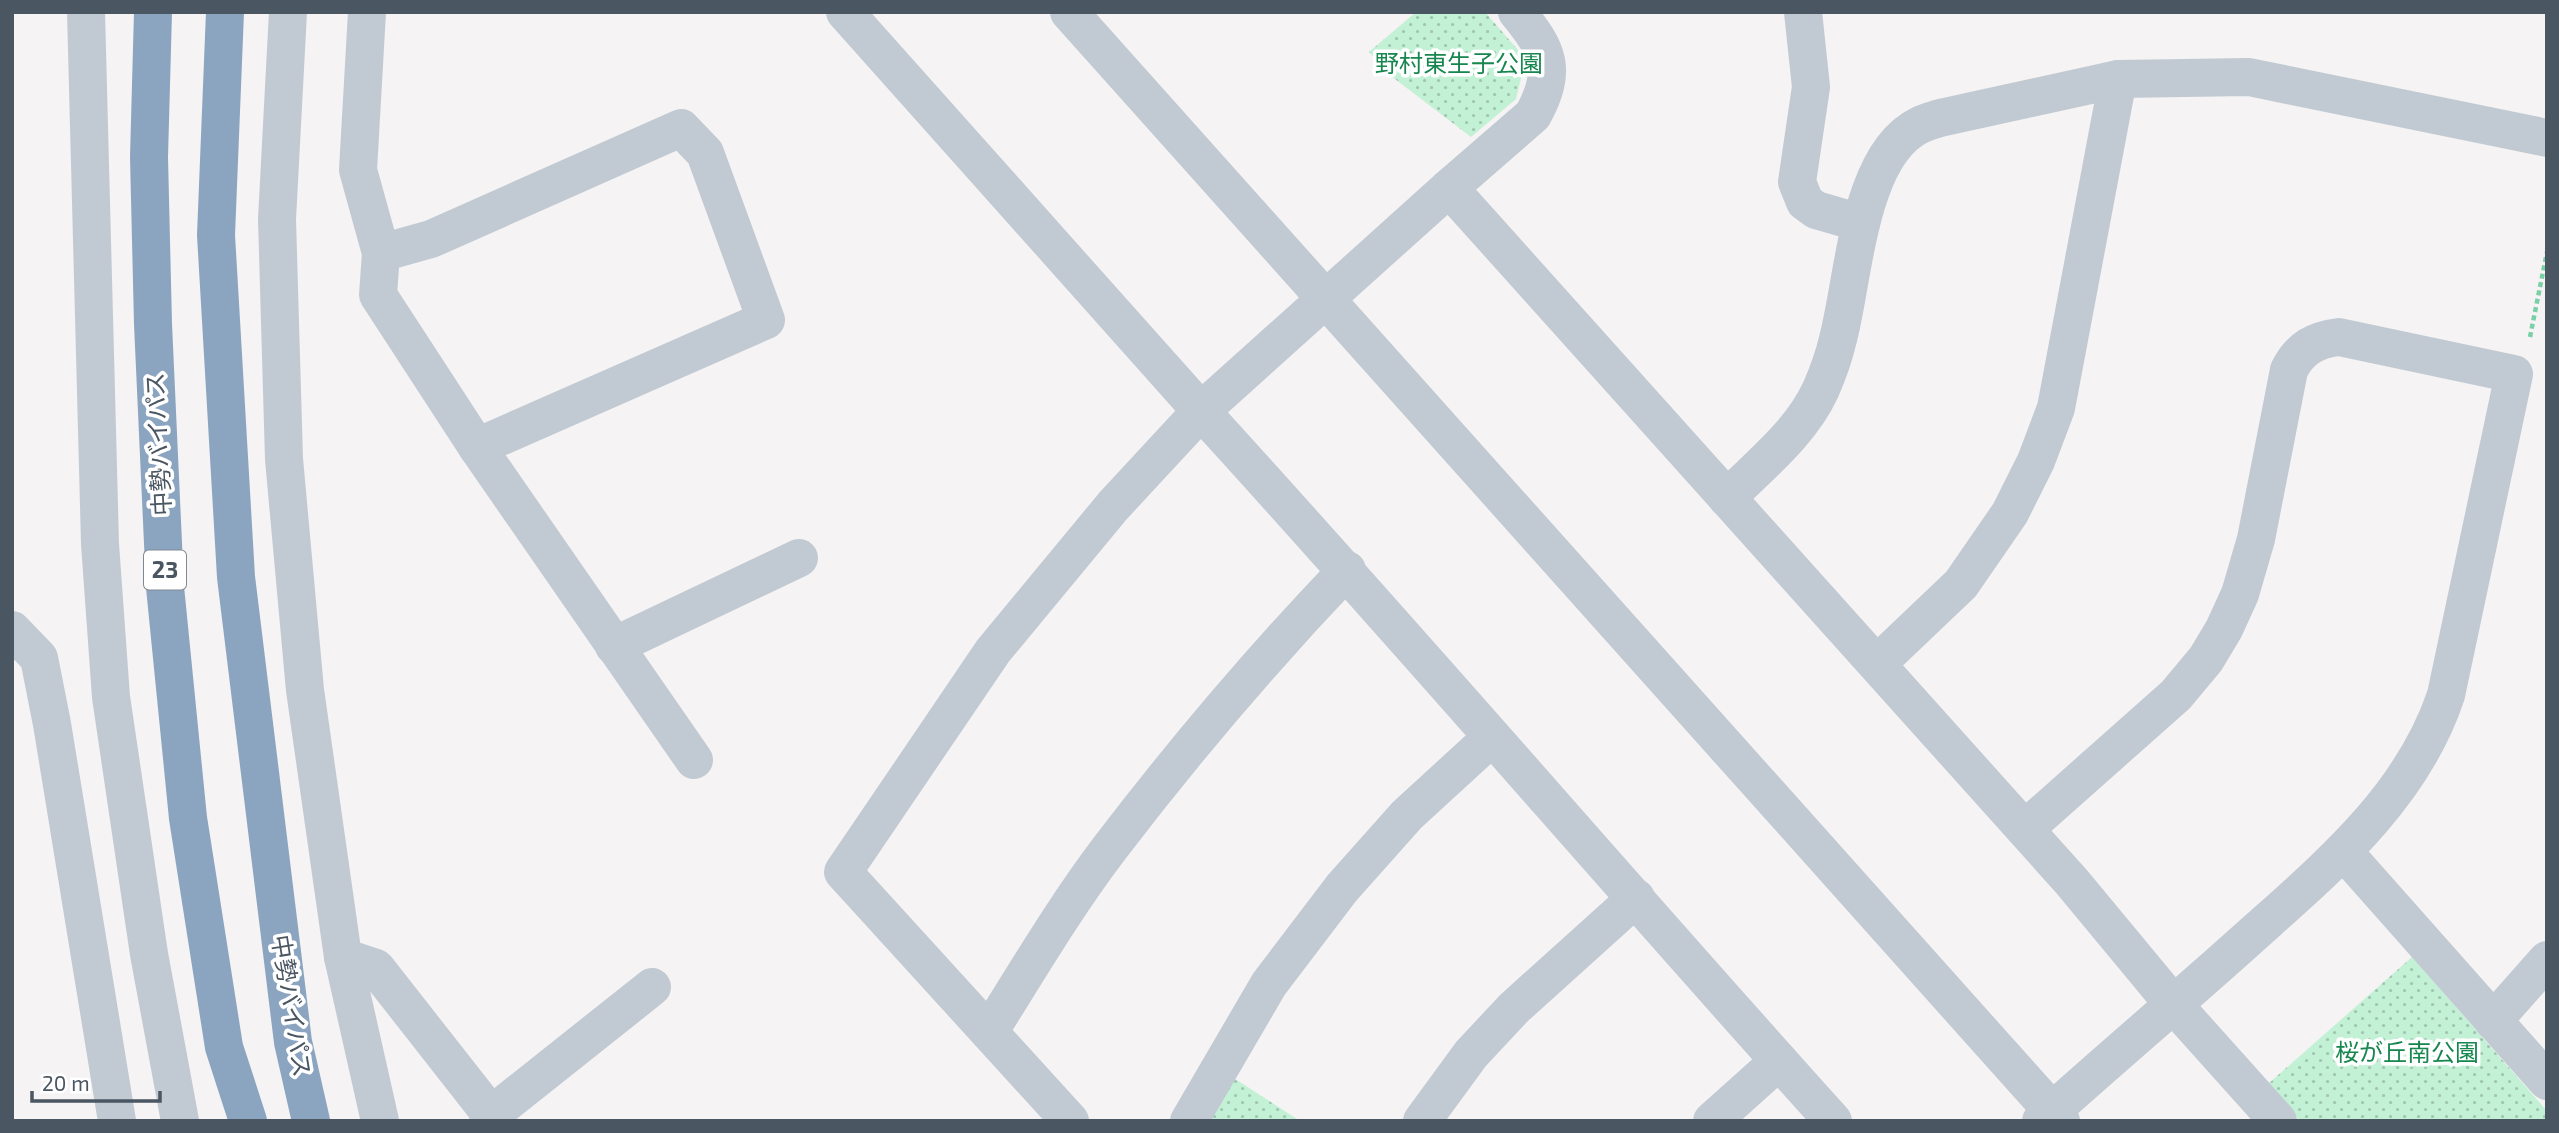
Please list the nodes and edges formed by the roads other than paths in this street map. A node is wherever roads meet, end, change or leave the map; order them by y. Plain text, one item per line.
1 (86, 12) edge
2 (153, 12) edge
3 (225, 12) edge
4 (288, 12) edge
5 (367, 12) edge
6 (845, 12) edge
7 (1069, 12) edge
8 (1517, 12) edge
9 (1803, 12) edge
10 (2118, 79) junction
11 (2547, 138) edge
12 (1449, 188) junction
13 (1861, 223) junction
14 (382, 253) junction
15 (1327, 299) junction
16 (1201, 411) junction
17 (478, 447) junction
18 (1727, 498) junction
19 (799, 558) dead end
20 (1347, 570) junction
21 (12, 630) edge
22 (614, 646) junction
23 (1877, 664) junction
24 (1491, 738) junction
25 (694, 760) dead end
26 (2025, 829) junction
27 (2344, 852) junction
28 (1636, 898) junction
29 (343, 957) junction
30 (2547, 960) edge
31 (652, 987) dead end
32 (2174, 1005) junction
33 (2493, 1021) junction
34 (989, 1032) junction
35 (1779, 1061) junction
36 (2547, 1081) edge
37 (2051, 1117) edge
38 (491, 1119) edge
39 (117, 1121) edge
40 (180, 1121) edge
41 (248, 1121) edge
42 (311, 1121) edge
43 (380, 1121) edge
44 (1070, 1121) edge
45 (1189, 1121) edge
46 (1422, 1121) edge
47 (1712, 1121) edge
48 (1833, 1121) edge
49 (2278, 1121) edge

1 - 40 street
2 - 41 highway, 中勢バイパス / 23
3 - 42 highway, 中勢バイパス
4 - 29 street
5 - 14 street
6 - 16 street
7 - 15 street
8 - 12 street
9 - 13 street
10 - 11 street
10 - 13 street
10 - 23 street
12 - 15 street
12 - 18 street
13 - 18 street
14 - 17 street
14 - 17 street
15 - 16 street
15 - 37 street
16 - 20 street
16 - 34 street
17 - 22 street
18 - 23 street
19 - 22 street
20 - 24 street
20 - 34 street
21 - 39 street
22 - 25 street
23 - 26 street
24 - 28 street
24 - 45 street
26 - 27 street
26 - 32 street
27 - 32 street
27 - 33 street
28 - 35 street
28 - 46 street
29 - 38 street
29 - 43 street
30 - 33 street
31 - 38 street
32 - 37 street
32 - 49 street
33 - 36 street
34 - 44 street
35 - 47 street
35 - 48 street

